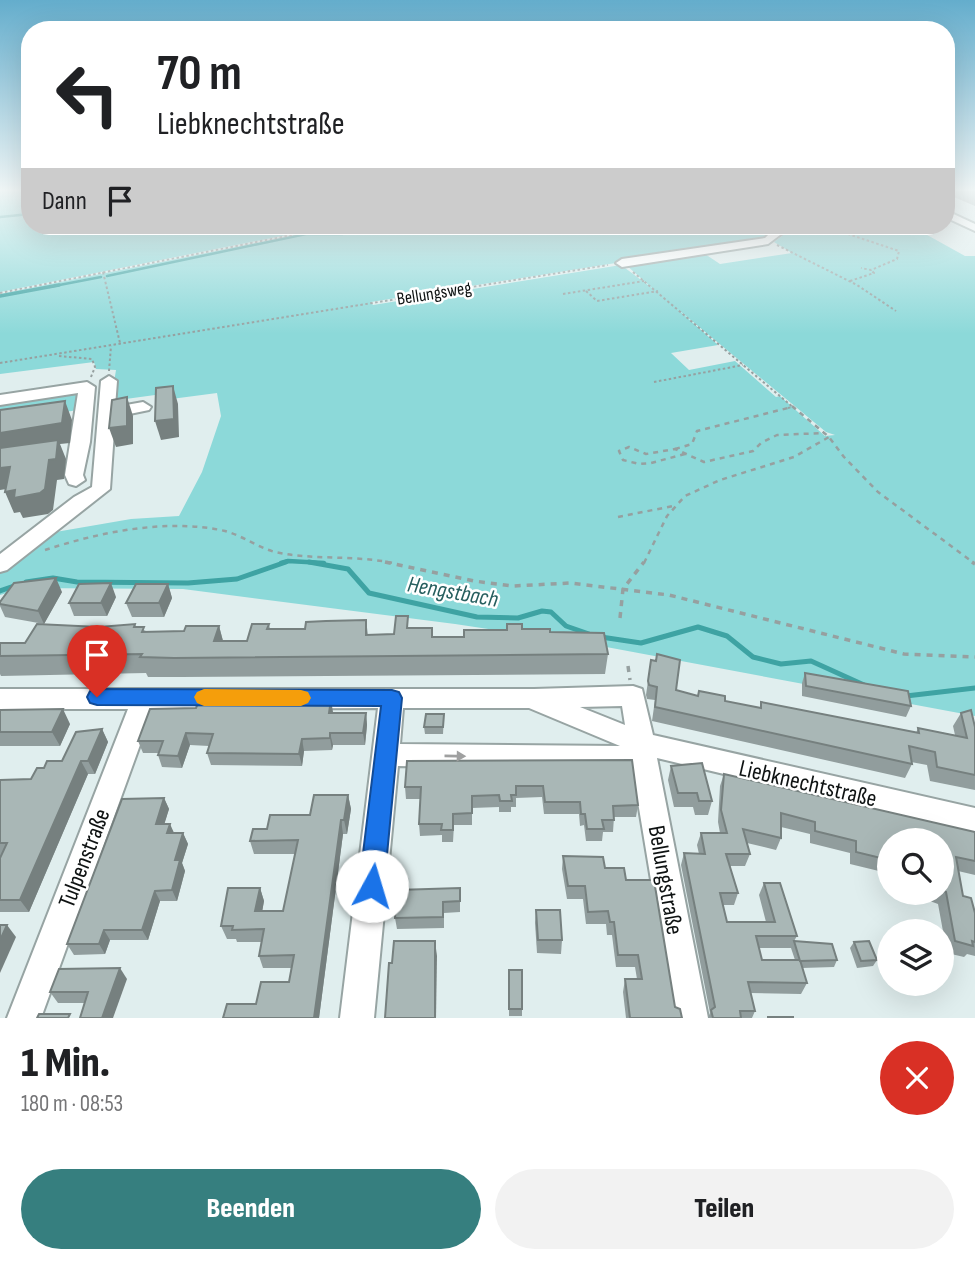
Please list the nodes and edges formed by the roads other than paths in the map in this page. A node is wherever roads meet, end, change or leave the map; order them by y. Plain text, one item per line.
1 (771, 239) edge
2 (622, 263) road end
3 (109, 381) road end
4 (87, 387) joint
5 (0, 400) edge
6 (144, 407) dead end
7 (105, 413) junction
8 (76, 480) junction
9 (102, 480) junction
10 (81, 501) junction
11 (0, 565) edge
12 (145, 697) junction
13 (392, 698) junction
14 (531, 698) junction
15 (0, 699) edge
16 (641, 743) junction
17 (386, 755) junction
18 (975, 821) edge
19 (24, 1018) edge
20 (357, 1018) edge
21 (691, 1018) edge

1 - 2 street
3 - 7 street
4 - 5 street
4 - 8 street
6 - 7 street
7 - 9 street
8 - 9 street
8 - 10 street
9 - 10 street
10 - 11 street
12 - 13 street, Liebknechtstraße
12 - 15 street, Liebknechtstraße
12 - 19 street, Tulpenstraße
13 - 14 street, Liebknechtstraße
13 - 17 street
14 - 16 street, Liebknechtstraße
14 - 16 street, Liebknechtstraße
17 -> 16 street
16 - 18 street, Liebknechtstraße
16 - 21 street, Bellungstraße
17 - 20 street

